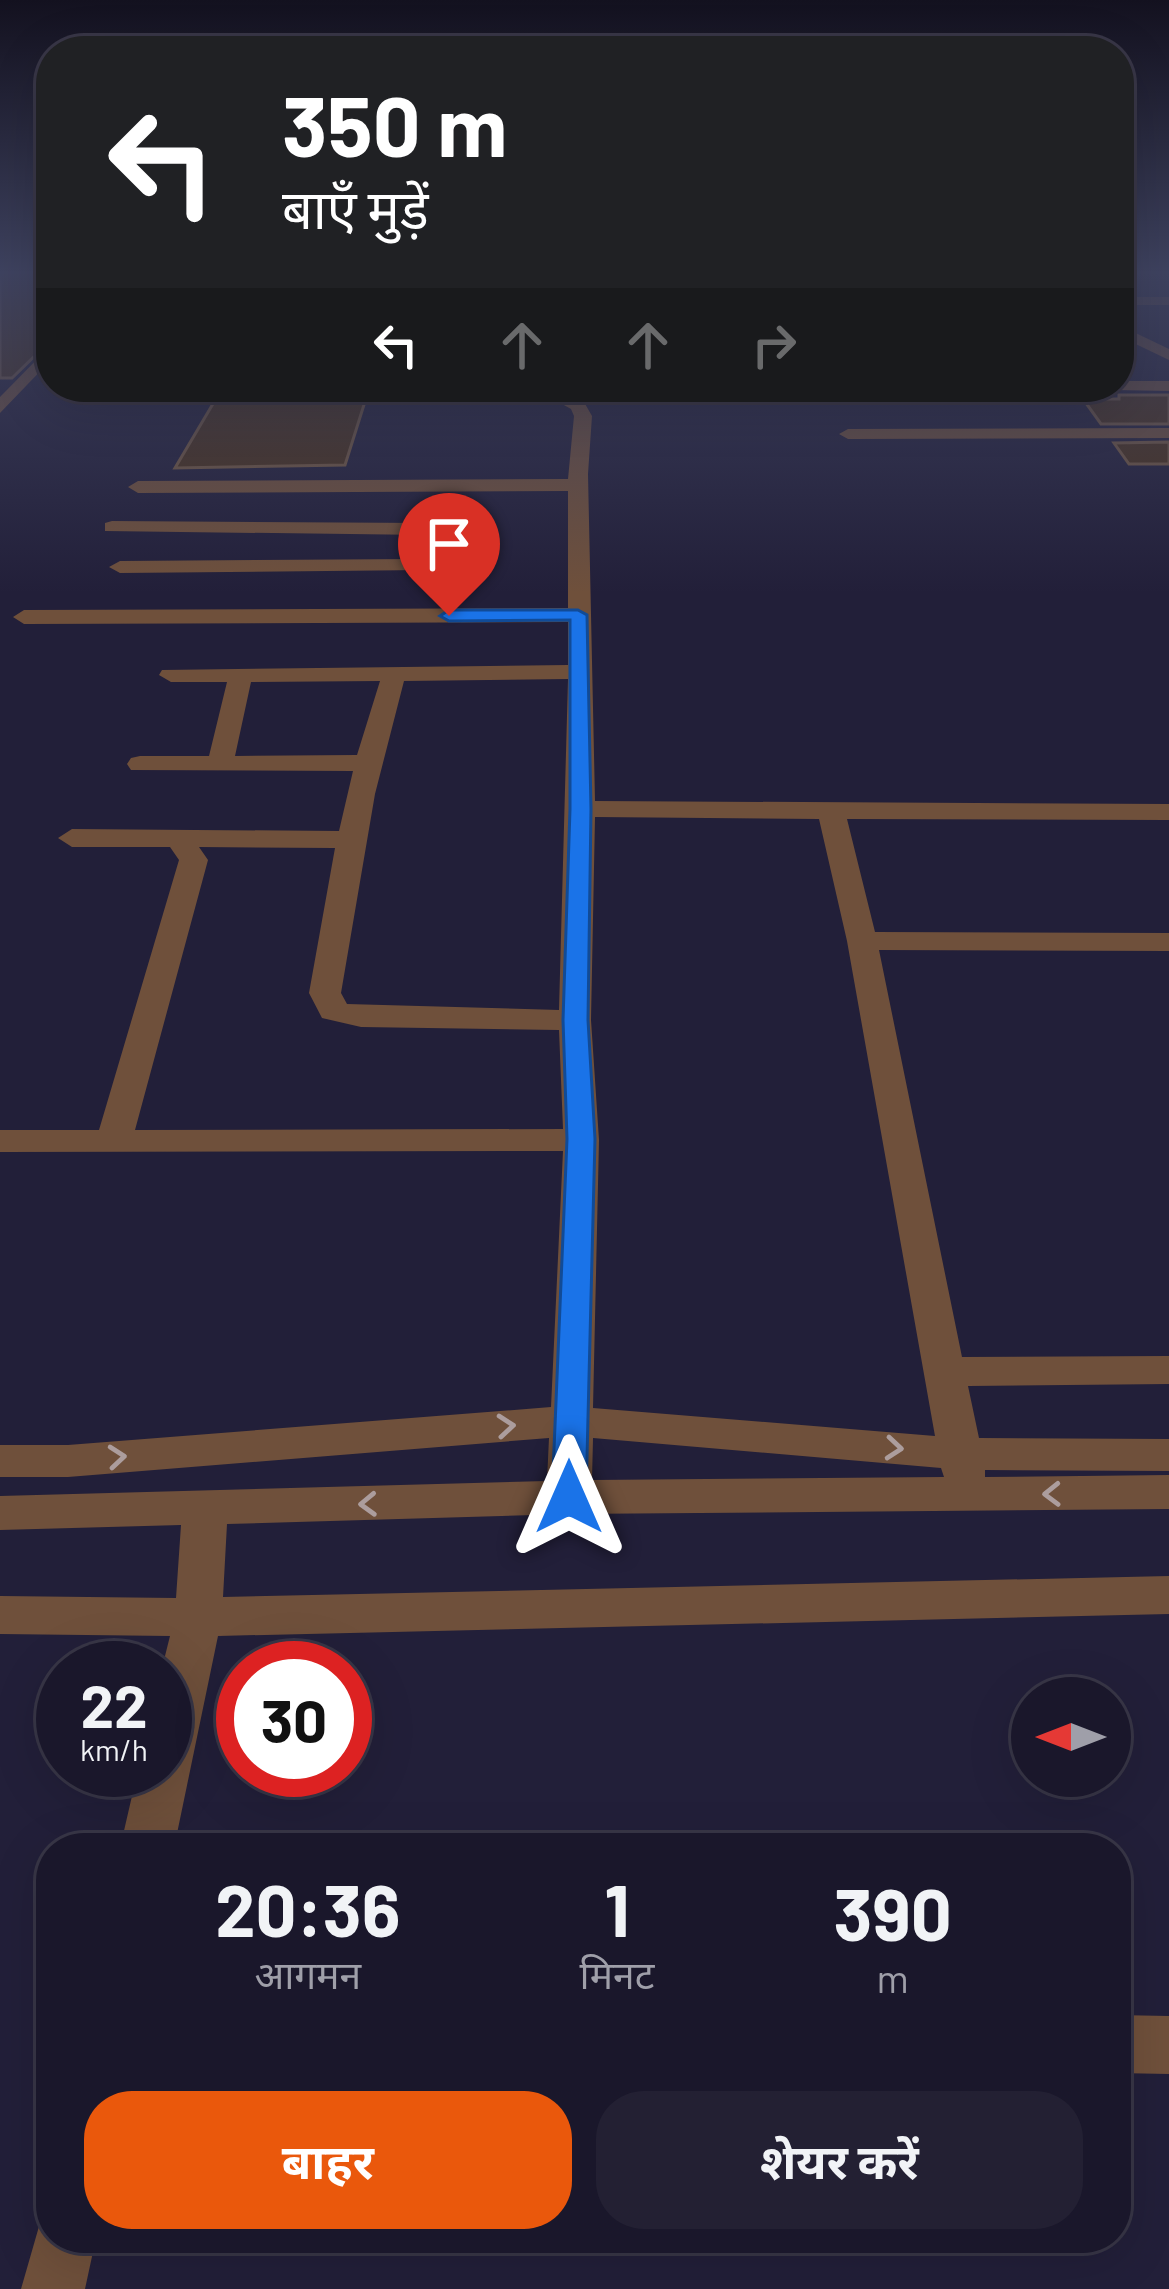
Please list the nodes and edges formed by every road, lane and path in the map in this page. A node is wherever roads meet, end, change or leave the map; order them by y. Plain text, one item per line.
1 (26, 379) edge
2 (21, 384) junction
3 (36, 384) edge
4 (1134, 386) edge
5 (1169, 386) edge
6 (570, 402) edge
7 (0, 408) edge
8 (1169, 433) edge
9 (848, 434) dead end
10 (578, 485) junction
11 (138, 487) dead end
12 (434, 487) junction
13 (112, 527) dead end
14 (426, 529) junction
15 (120, 567) dead end
16 (412, 590) junction
17 (157, 592) junction
18 (578, 615) junction
19 (24, 617) dead end
20 (581, 672) junction
21 (171, 675) dead end
22 (240, 677) junction
23 (393, 677) junction
24 (221, 761) junction
25 (140, 764) dead end
26 (365, 764) junction
27 (581, 809) junction
28 (831, 809) junction
29 (1169, 812) edge
30 (177, 837) junction
31 (72, 838) dead end
32 (349, 840) junction
33 (862, 941) junction
34 (1169, 942) edge
35 (575, 1020) junction
36 (581, 1139) junction
37 (114, 1140) junction
38 (0, 1141) edge
39 (1169, 1370) edge
40 (945, 1372) junction
41 (569, 1421) junction
42 (1169, 1455) edge
43 (0, 1461) edge
44 (964, 1474) junction
45 (1169, 1492) edge
46 (569, 1497) junction
47 (205, 1509) junction
48 (0, 1513) edge
49 (1169, 1595) edge
50 (0, 1615) edge
51 (198, 1617) junction
52 (192, 1645) edge
53 (159, 1797) edge
54 (150, 1833) edge
55 (1131, 2044) edge
56 (1169, 2045) edge
57 (61, 2253) edge
58 (53, 2289) edge

1 - 2 street
2 - 3 street
2 - 7 street
4 - 5 street
6 - 10 street
8 - 9 street
10 - 12 street
10 - 18 street
11 - 12 street
12 - 14 street
13 - 14 street
14 - 16 street
15 - 17 street
16 - 17 street
16 - 17 street
16 - 18 street
17 - 19 street
18 - 20 street
20 - 23 street
20 - 27 street
21 - 22 street
22 - 23 street
22 - 24 street
23 - 26 street
24 - 25 street
24 - 26 street
26 - 32 street
27 - 28 street
27 - 35 street
28 - 29 street
28 - 33 street
30 - 31 street
30 - 32 street
30 - 37 street
32 - 35 street
33 - 34 street
33 - 40 street
35 - 36 street
36 - 37 street
36 - 41 street
37 - 38 street
39 - 40 street
40 - 44 street
43 -> 41 street
41 -> 44 street
41 - 46 street
42 - 44 street
45 -> 44 street
44 - 46 street
46 -> 47 street
47 - 48 street
47 - 51 street
49 - 51 street
50 - 51 street
51 - 52 street
53 - 54 street
55 - 56 street
57 - 58 street

